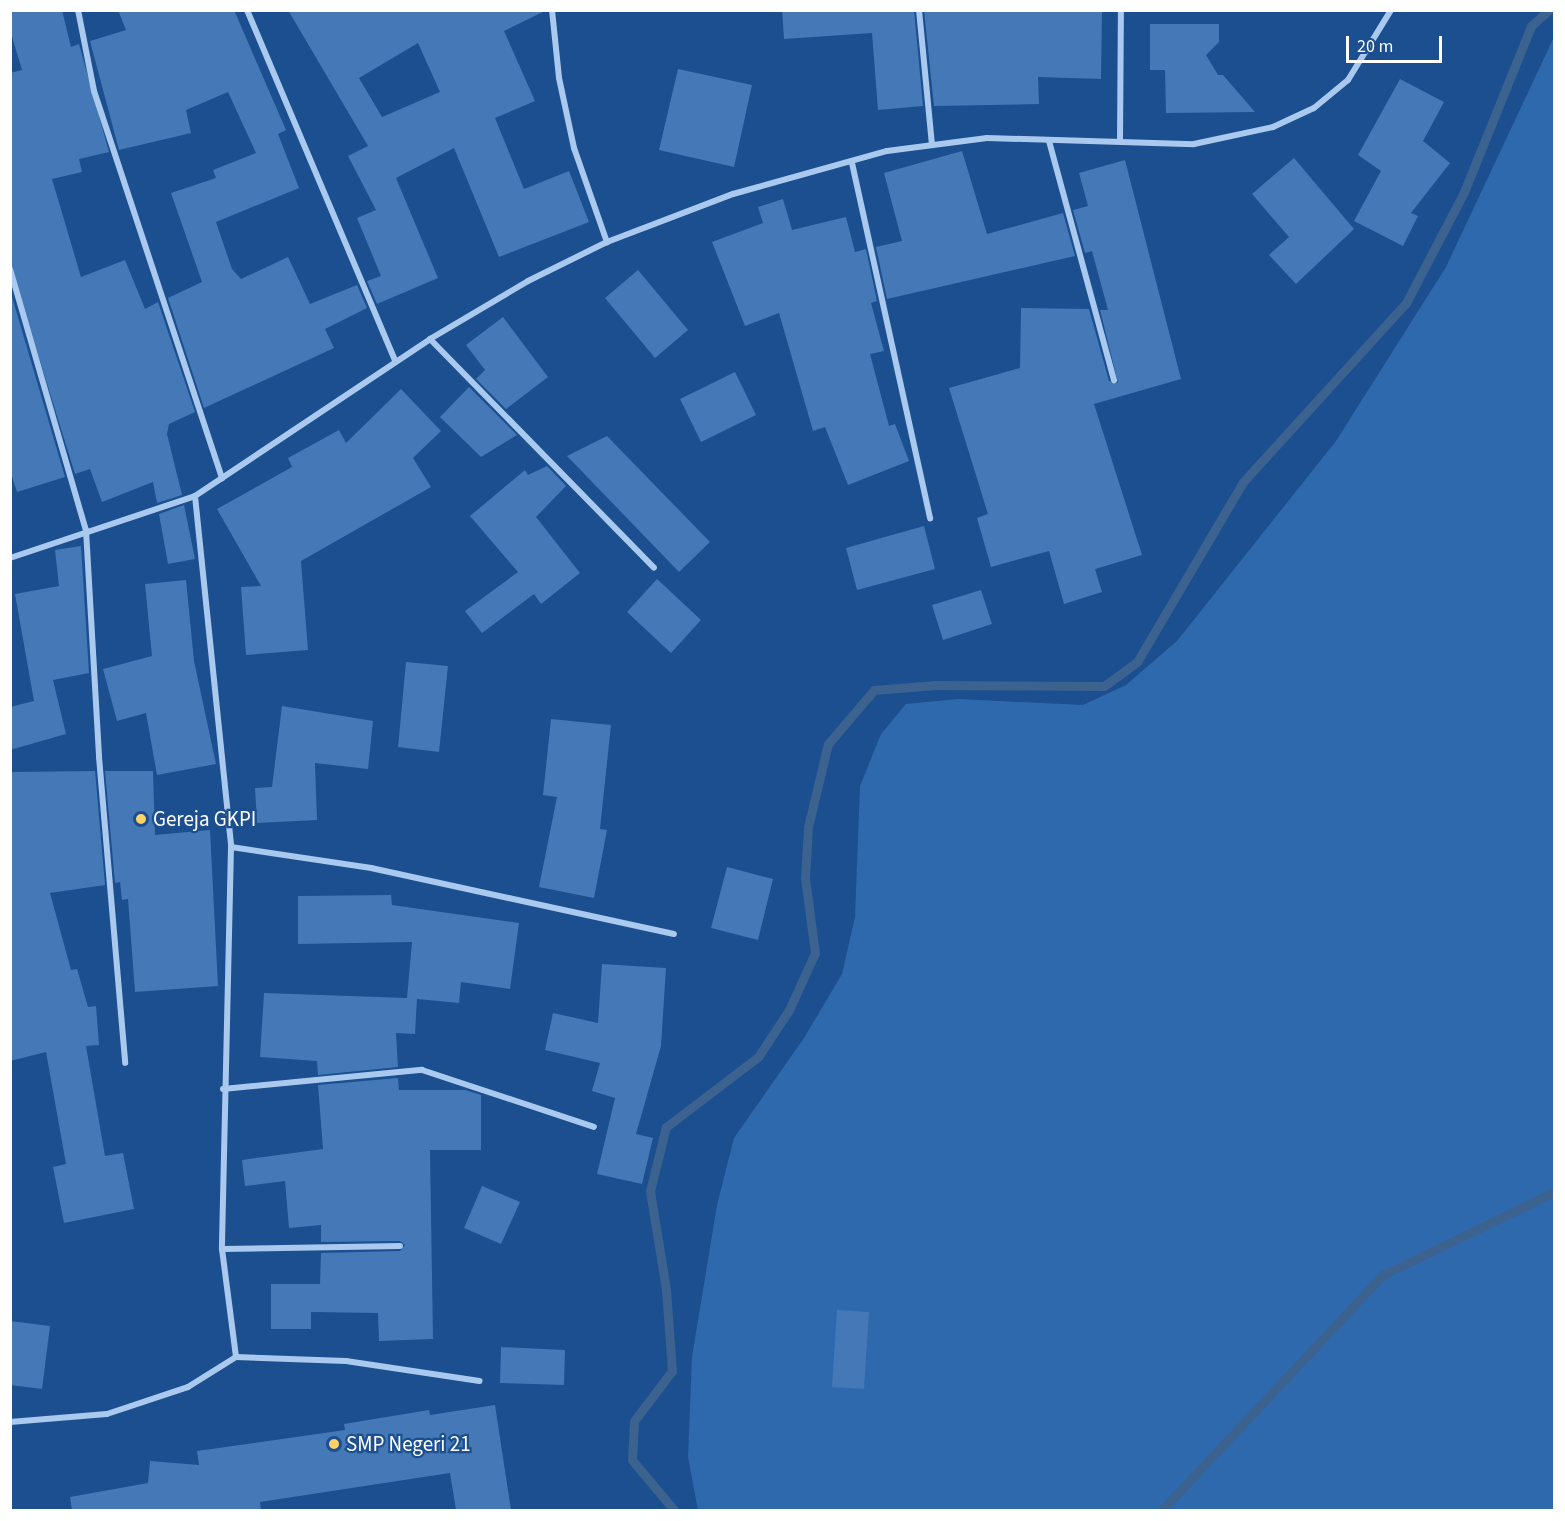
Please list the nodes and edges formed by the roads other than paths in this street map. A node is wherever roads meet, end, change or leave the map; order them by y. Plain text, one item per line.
1 (78, 10) edge
2 (247, 10) edge
3 (552, 10) edge
4 (919, 10) edge
5 (1121, 10) edge
6 (1391, 10) edge
7 (1049, 141) junction
8 (1120, 141) junction
9 (932, 144) junction
10 (852, 162) junction
11 (607, 242) junction
12 (10, 269) edge
13 (430, 339) junction
14 (395, 361) junction
15 (1114, 380) dead end
16 (222, 478) junction
17 (195, 496) junction
18 (930, 519) dead end
19 (86, 531) junction
20 (11, 557) edge
21 (654, 568) dead end
22 (231, 847) junction
23 (674, 934) dead end
24 (125, 1063) dead end
25 (223, 1089) junction
26 (594, 1127) dead end
27 (400, 1246) dead end
28 (222, 1249) junction
29 (236, 1357) junction
30 (480, 1381) dead end
31 (10, 1422) edge

1 - 16 street
2 - 14 street
3 - 11 street
4 - 9 street
5 - 8 street
6 - 8 street
7 - 8 street
7 - 9 street
7 - 15 street
9 - 10 street
10 - 11 street
10 - 18 street
11 - 13 street
12 - 19 street
13 - 14 street
13 - 21 street
14 - 16 street
16 - 17 street
17 - 19 street
17 - 22 street
19 - 20 street
19 - 24 street
22 - 23 street
22 - 25 street
25 - 26 street
25 - 28 street
27 - 28 street
28 - 29 street
29 - 30 street
29 - 31 street

